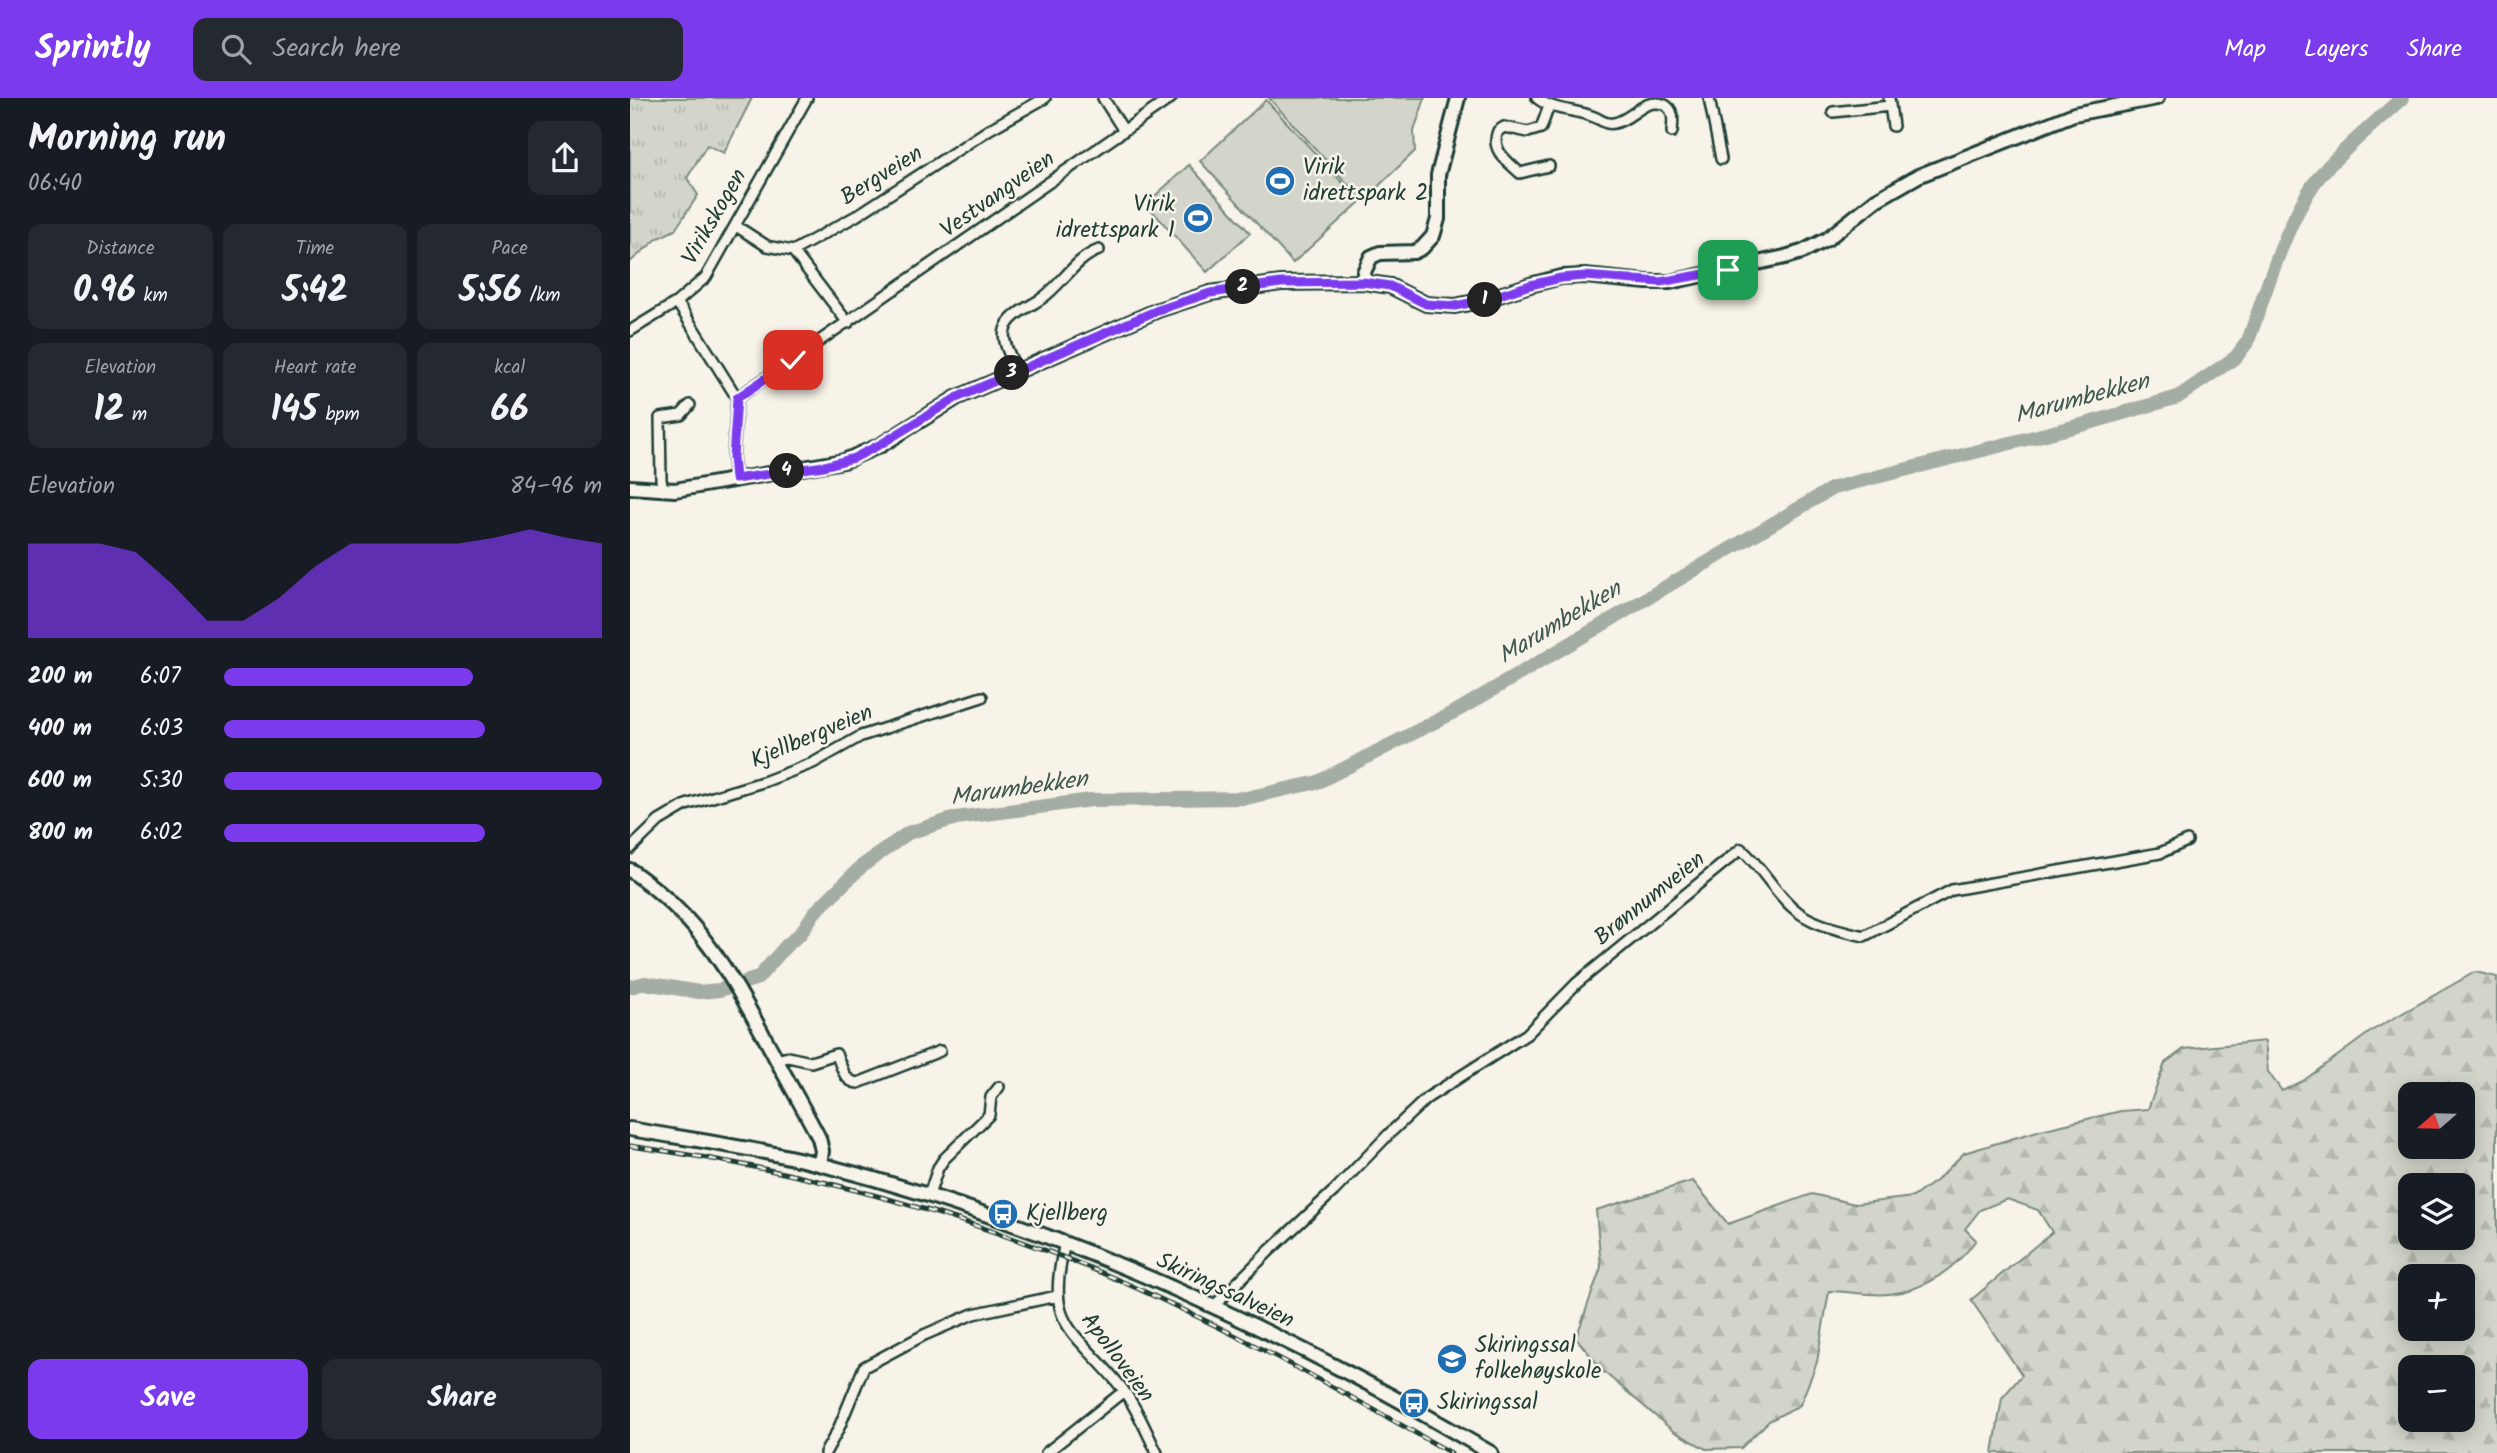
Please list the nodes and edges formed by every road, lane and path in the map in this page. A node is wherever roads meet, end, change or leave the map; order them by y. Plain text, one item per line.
1 (807, 98) edge
2 (1045, 98) edge
3 (1103, 98) edge
4 (1171, 98) edge
5 (1458, 98) edge
6 (1537, 98) edge
7 (1709, 98) edge
8 (2157, 98) edge
9 (1890, 102) edge
10 (1549, 106) junction
11 (1833, 112) dead end
12 (1893, 126) dead end
13 (1124, 131) junction
14 (1672, 132) dead end
15 (1721, 159) dead end
16 (1549, 166) dead end
17 (736, 226) junction
18 (793, 250) junction
19 (1098, 250) dead end
20 (1363, 282) junction
21 (677, 302) junction
22 (848, 323) junction
23 (630, 331) edge
24 (1017, 371) junction
25 (737, 398) junction
26 (690, 405) dead end
27 (735, 479) junction
28 (630, 486) edge
29 (663, 491) junction
30 (982, 697) dead end
31 (2188, 841) dead end
32 (630, 849) edge
33 (630, 870) edge
34 (940, 1052) dead end
35 (776, 1060) junction
36 (999, 1087) dead end
37 (630, 1129) edge
38 (820, 1164) junction
39 (929, 1195) junction
40 (1065, 1243) junction
41 (1057, 1296) junction
42 (1213, 1307) junction
43 (1124, 1391) junction
44 (825, 1453) edge
45 (1046, 1453) edge
46 (1157, 1453) edge
47 (1492, 1453) edge

1 - 17 street, Virikskogen
2 - 18 street, Bergveien
3 - 13 street
4 - 13 street, Vestvangveien
5 - 20 main road
6 - 10 street
7 - 15 street
8 - 20 main road
9 - 11 street
9 - 12 street
10 - 14 street
10 - 16 street
13 - 22 street, Vestvangveien
17 - 18 street
17 - 21 street, Virikskogen
18 - 22 street
19 - 24 street
20 - 24 main road
21 - 23 street, Virikskogen
21 - 25 street
22 - 25 street, Vestvangveien
24 - 27 main road
25 - 27 street
26 - 29 street
27 - 29 main road
28 - 29 main road
30 - 32 street, Kjellbergveien
31 - 42 street, Brønnumveien
33 - 35 main road
34 - 35 street
35 - 38 main road
36 - 39 street
37 - 38 main road, Skiringssalveien
38 - 39 main road, Skiringssalveien
39 - 40 main road, Skiringssalveien
40 - 41 street, Apolloveien
40 - 42 main road, Skiringssalveien
41 - 43 street, Apolloveien
41 - 44 street
42 - 47 main road, Skiringssalveien
43 - 45 street
43 - 46 street, Apolloveien

